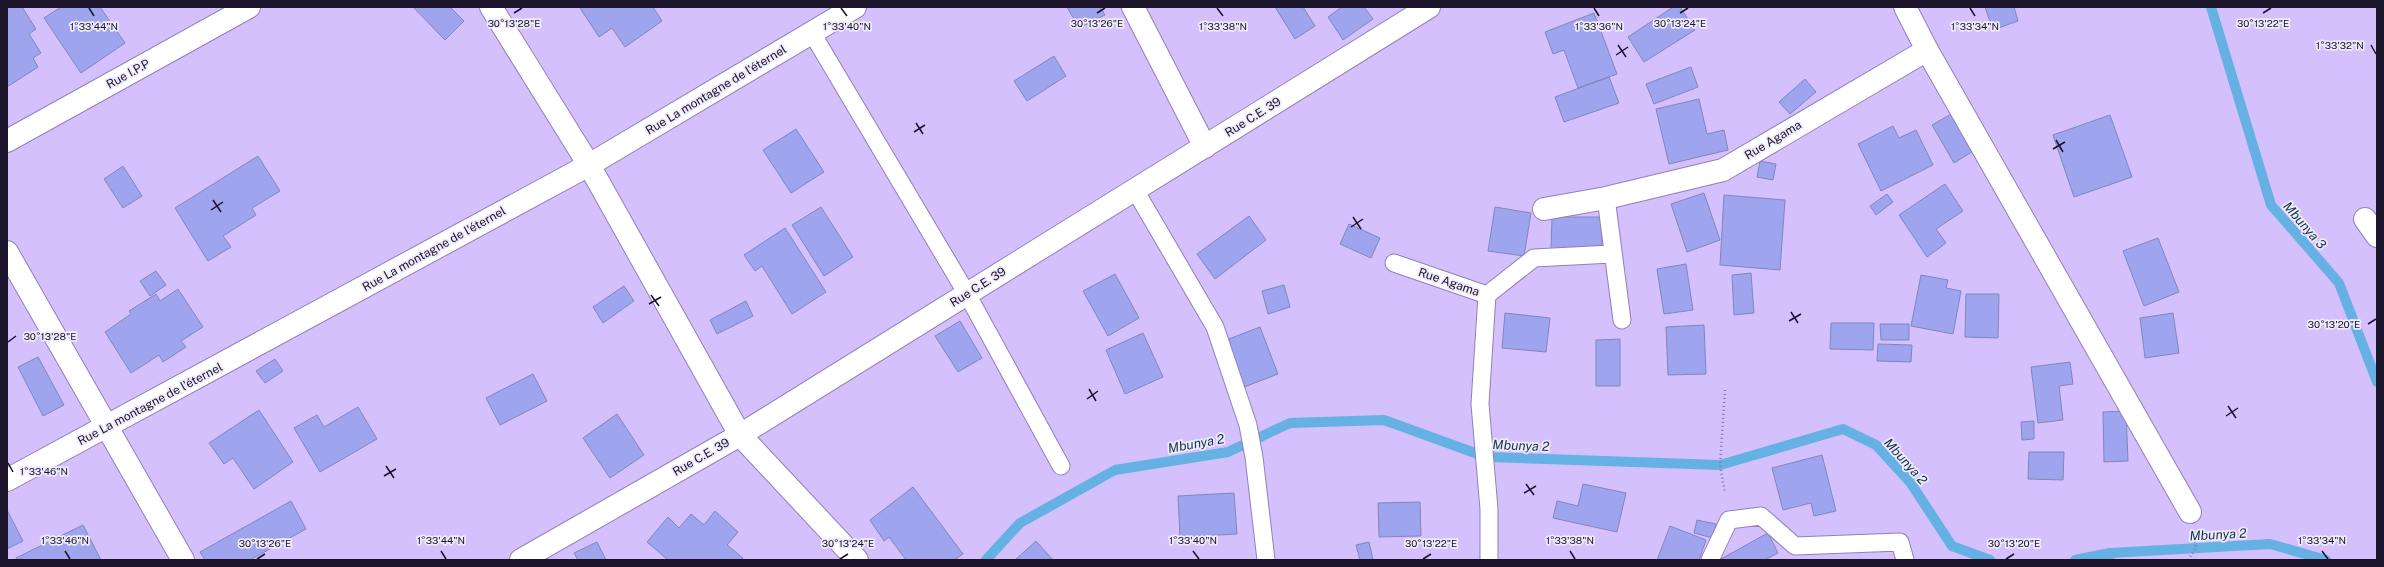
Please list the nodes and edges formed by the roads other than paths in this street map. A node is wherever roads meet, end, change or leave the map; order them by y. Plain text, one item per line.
1 (249, 7) edge
2 (491, 7) edge
3 (855, 7) edge
4 (1133, 7) edge
5 (1429, 7) edge
6 (1905, 7) edge
7 (812, 33) junction
8 (1927, 50) junction
9 (7, 142) edge
10 (1204, 147) junction
11 (590, 165) junction
12 (1135, 190) junction
13 (1606, 198) junction
14 (1544, 209) dead end
15 (7, 252) edge
16 (1612, 254) junction
17 (1394, 263) dead end
18 (967, 294) junction
19 (1487, 295) junction
20 (1622, 320) dead end
21 (108, 426) junction
22 (740, 435) junction
23 (1061, 466) dead end
24 (7, 480) edge
25 (2190, 512) dead end
26 (183, 560) edge
27 (521, 560) edge
28 (857, 560) edge
29 (1266, 560) edge
30 (1489, 560) edge
31 (1710, 560) edge
32 (1905, 560) edge

1 - 9 street, Rue I.P.P
2 - 11 street
3 - 7 street, Rue La montagne de l'éternel
4 - 10 street
5 - 10 street, Rue C.E. 39
6 - 8 street
7 - 11 street, Rue La montagne de l'éternel
7 - 18 lane
8 - 13 street, Rue Agama
8 - 25 street
10 - 12 street, Rue C.E. 39
11 - 21 street, Rue La montagne de l'éternel
11 - 22 street
12 - 18 street, Rue C.E. 39
12 - 29 lane
13 - 14 street, Rue Agama
13 - 16 lane
15 - 21 street
16 - 19 lane, Rue Agama
16 - 20 lane
17 - 19 lane, Rue Agama
18 - 22 street, Rue C.E. 39
18 - 23 lane
19 - 30 lane
21 - 24 street, Rue La montagne de l'éternel
21 - 26 street
22 - 27 street, Rue C.E. 39
22 - 28 street
31 - 32 lane

